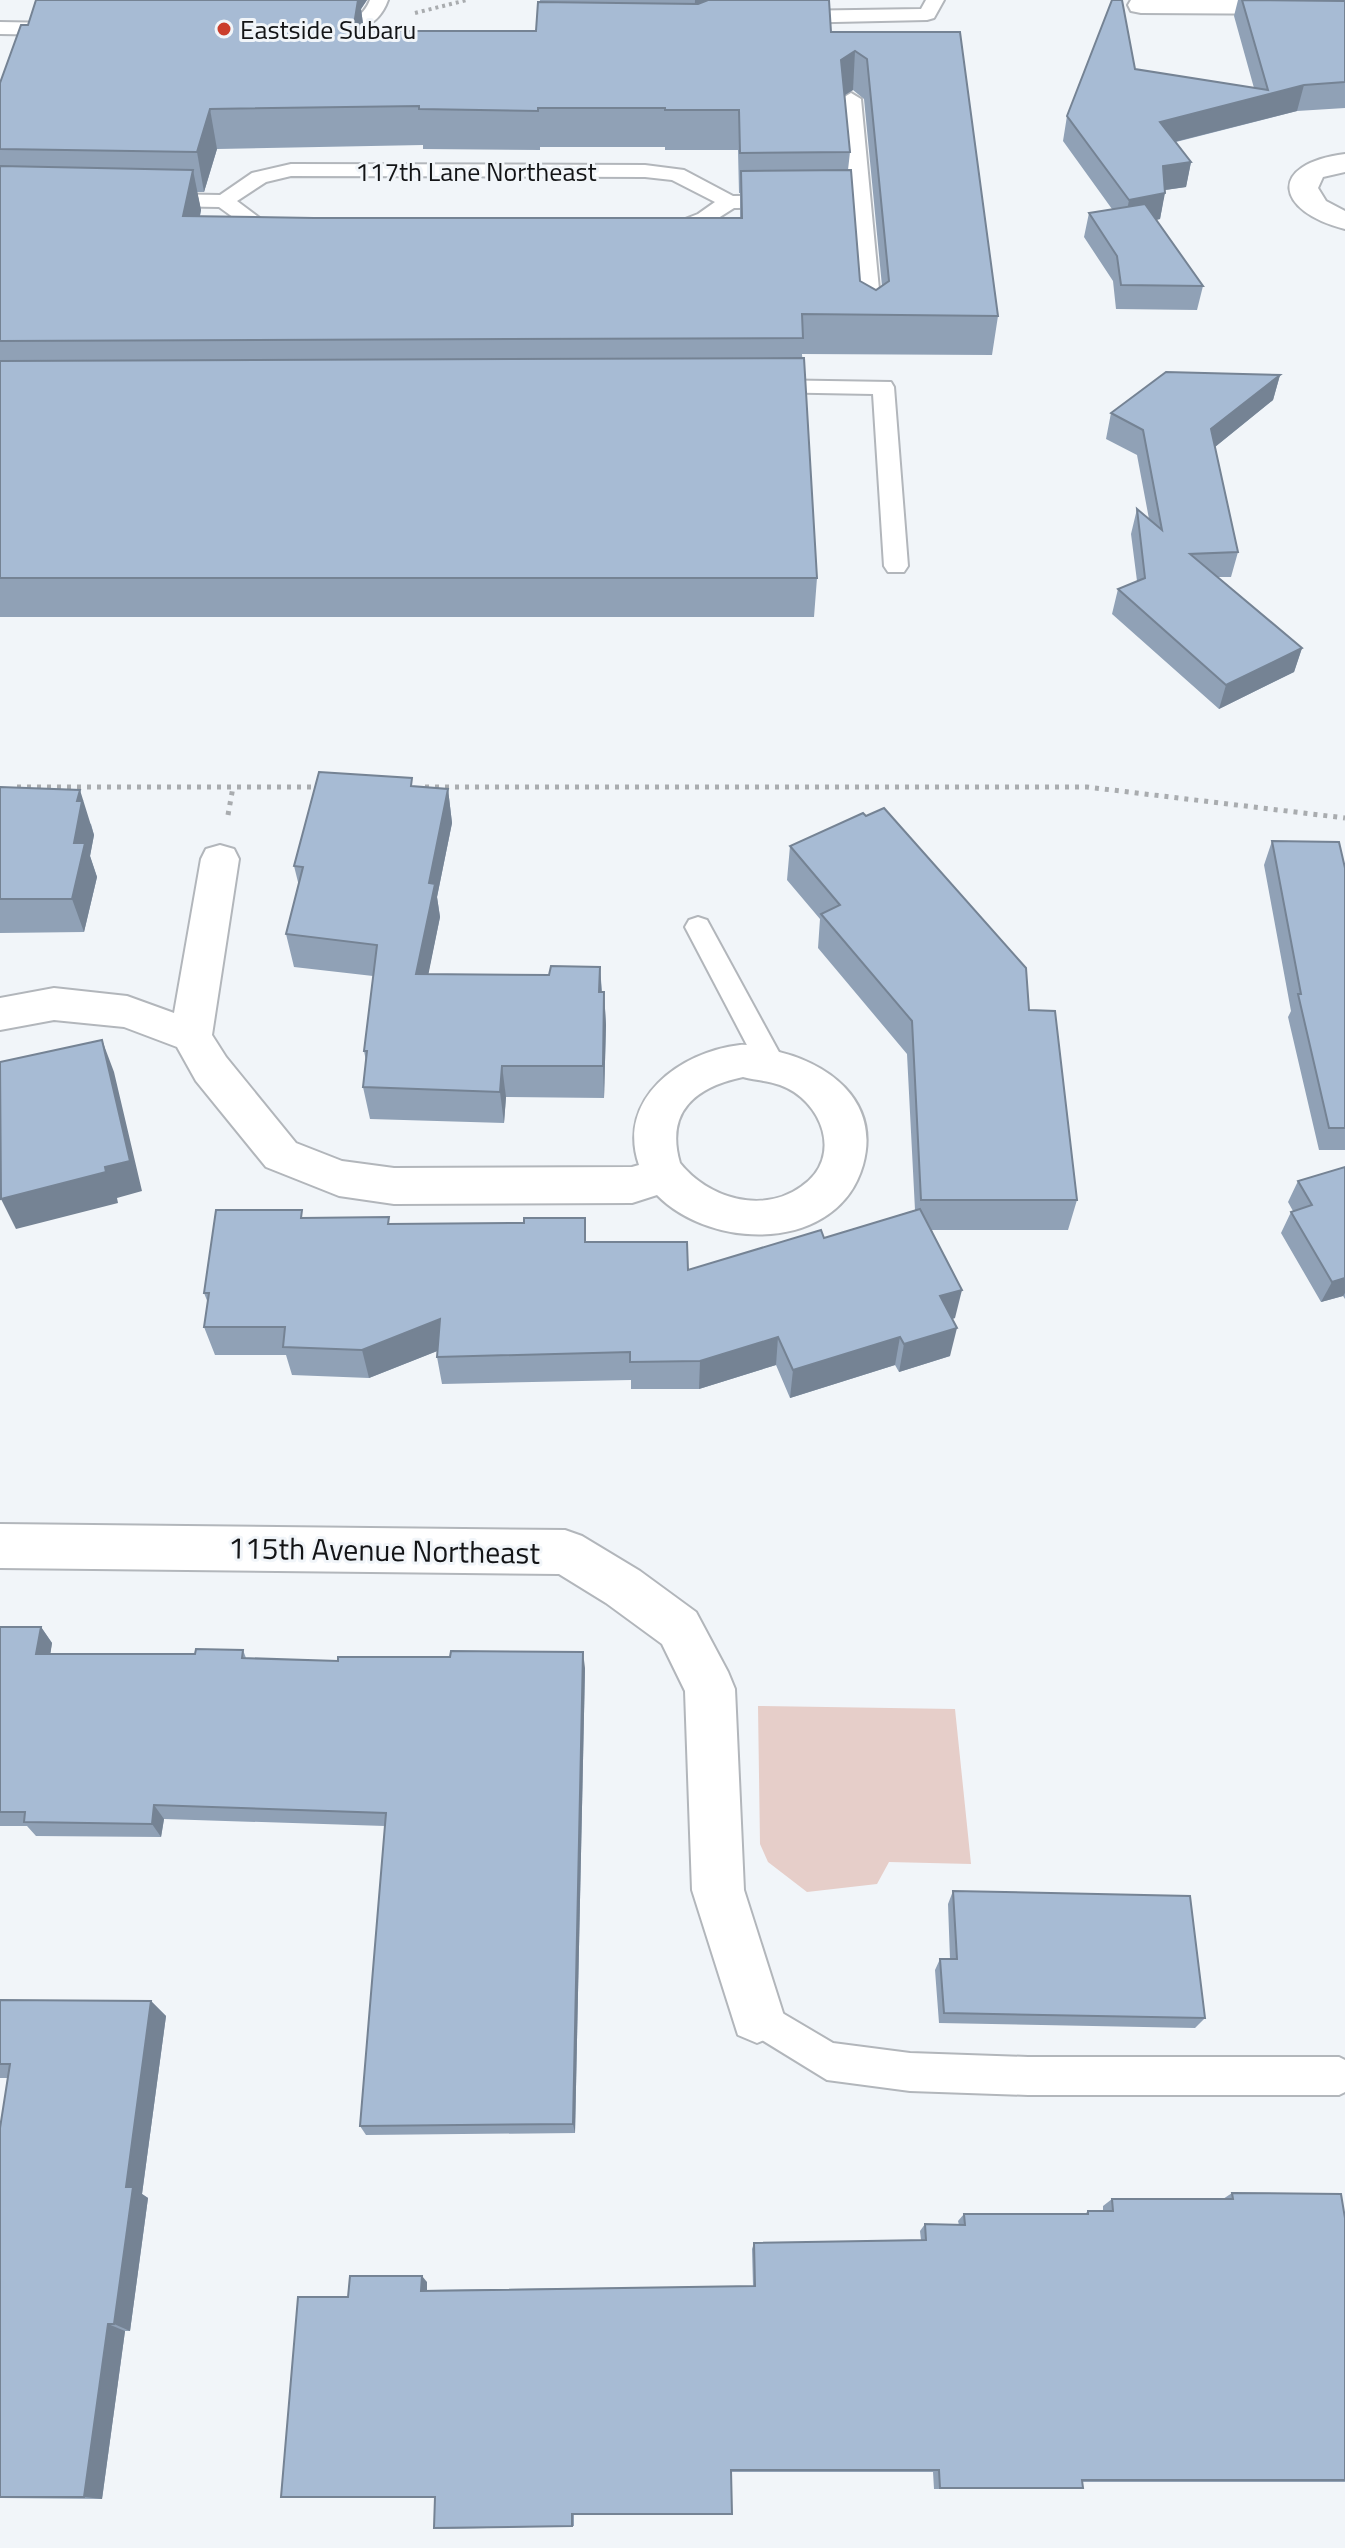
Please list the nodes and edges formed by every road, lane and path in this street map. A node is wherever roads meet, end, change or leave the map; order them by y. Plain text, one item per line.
1 (379, 0) edge
2 (935, 0) edge
3 (1141, 5) dead end
4 (1345, 6) edge
5 (769, 17) edge
6 (0, 28) edge
7 (301, 28) edge
8 (74, 29) edge
9 (851, 99) edge
10 (1345, 163) edge
11 (144, 199) edge
12 (224, 201) junction
13 (860, 201) junction
14 (729, 202) junction
15 (1345, 220) edge
16 (308, 230) edge
17 (649, 233) edge
18 (871, 321) edge
19 (739, 388) edge
20 (896, 566) dead end
21 (16, 787) edge
22 (328, 787) edge
23 (422, 787) edge
24 (1345, 818) edge
25 (220, 859) dead end
26 (698, 927) dead end
27 (0, 1014) edge
28 (191, 1036) junction
29 (770, 1062) junction
30 (665, 1175) junction
31 (0, 1546) edge
32 (757, 2016) joint
33 (1339, 2076) dead end

1 - 7 lane
2 - 5 lane
3 - 4 street
6 - 8 lane
9 - 13 lane
10 - 15 street
11 - 12 lane
12 - 14 lane, 117th Lane Northeast
12 - 16 lane
13 - 14 lane, 117th Lane Northeast
13 - 18 lane
14 - 17 lane, 117th Lane Northeast
19 - 20 lane
21 - 22 path
23 - 24 path
25 - 28 street
26 - 29 lane
27 - 28 street
28 - 30 street
29 - 30 street
29 - 30 street
31 - 32 street, 115th Avenue Northeast
32 - 33 lane

